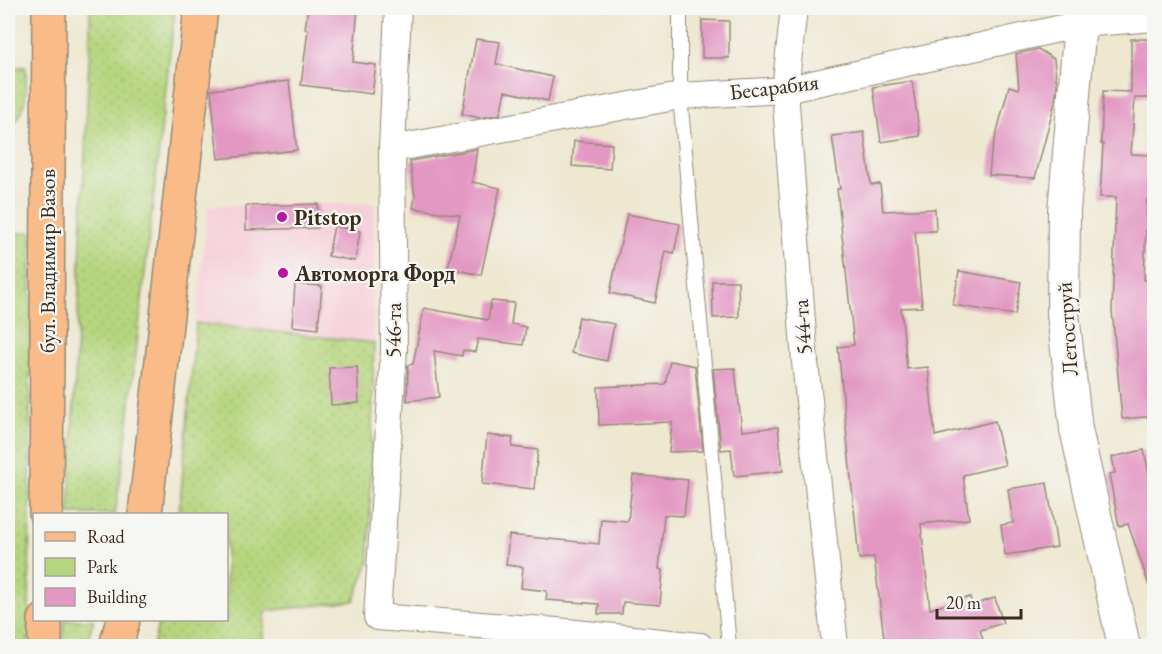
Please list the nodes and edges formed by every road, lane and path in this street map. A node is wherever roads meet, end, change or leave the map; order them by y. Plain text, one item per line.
1 (201, 8) edge
2 (398, 8) edge
3 (680, 8) edge
4 (794, 8) edge
5 (1082, 16) edge
6 (1155, 18) edge
7 (50, 23) edge
8 (784, 90) junction
9 (680, 96) junction
10 (392, 149) junction
11 (45, 513) edge
12 (145, 513) edge
13 (45, 621) edge
14 (123, 621) edge
15 (45, 646) edge
16 (116, 646) edge
17 (700, 646) edge
18 (729, 646) edge
19 (835, 646) edge
20 (1124, 646) edge

1 - 12 main road
2 - 10 street, 546-та
3 - 9 lane
4 - 8 street, 544-та
5 - 6 street, Бесарабия
5 - 8 street, Бесарабия
5 - 20 street, Летоструй
7 - 11 main road, бул. Владимир Вазов
8 - 9 street, Бесарабия
8 - 19 street, 544-та
9 - 10 street, Бесарабия
9 - 18 lane
10 - 17 street, 546-та
13 - 15 main road
14 - 16 main road

